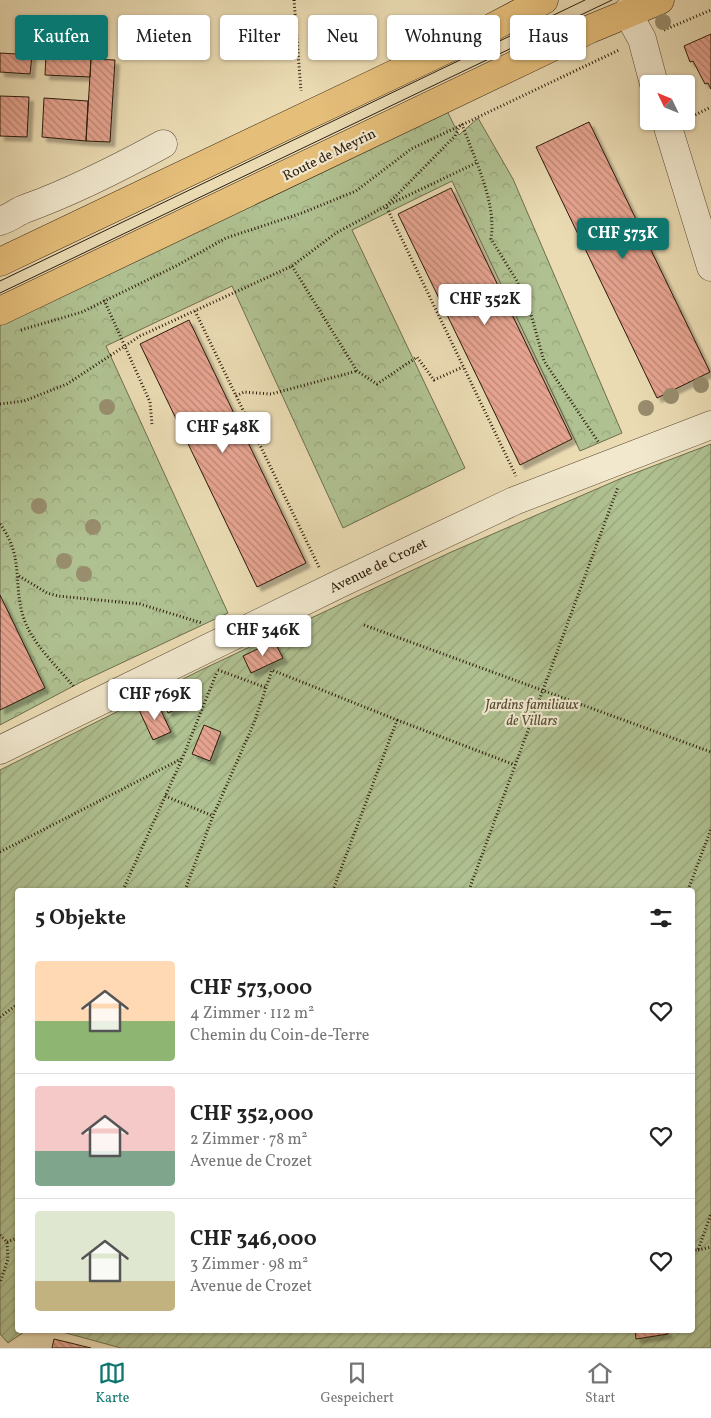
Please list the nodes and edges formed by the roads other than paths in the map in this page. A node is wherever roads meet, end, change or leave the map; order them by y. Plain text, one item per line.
1 (544, 0) edge
2 (660, 0) edge
3 (622, 6) edge
4 (652, 75) edge
5 (669, 130) edge
6 (163, 144) dead end
7 (12, 208) edge
8 (0, 221) edge
9 (0, 262) edge
10 (711, 266) edge
11 (6, 322) edge
12 (711, 425) edge
13 (0, 750) edge

1 - 9 main road
2 - 3 main road, Route de Meyrin
3 - 4 street
3 - 11 main road, Route de Meyrin
5 - 10 street
6 - 7 street
7 - 8 street
12 - 13 street, Avenue de Crozet

